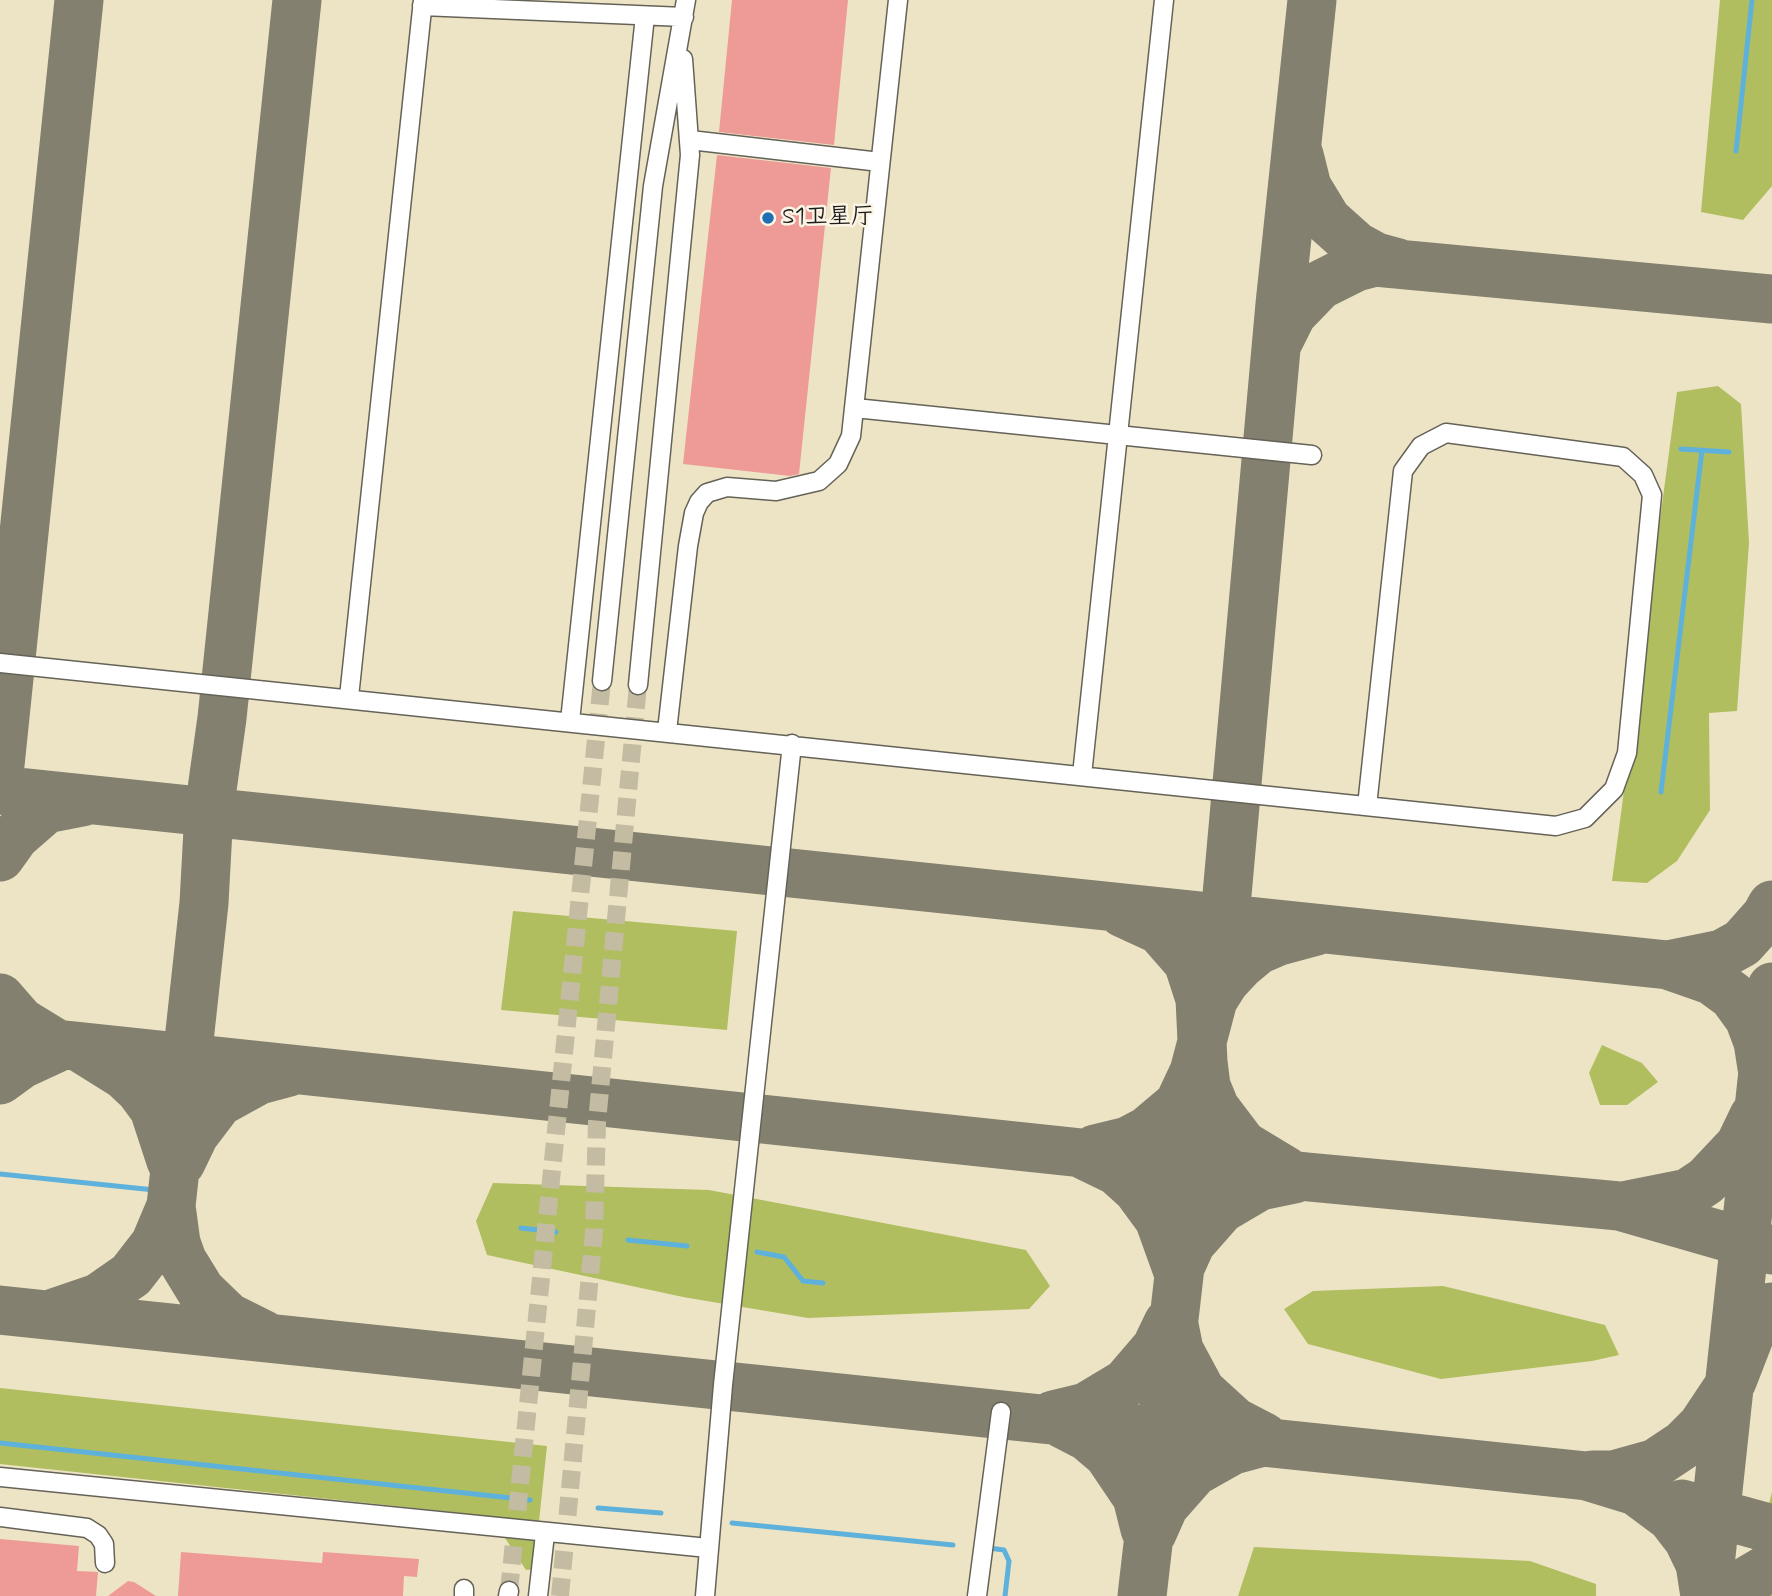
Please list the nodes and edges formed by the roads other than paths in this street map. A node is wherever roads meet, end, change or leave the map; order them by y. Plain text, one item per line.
1 (898, 0) edge
2 (1164, 0) edge
3 (422, 3) edge
4 (685, 9) edge
5 (645, 16) junction
6 (690, 140) junction
7 (880, 162) junction
8 (855, 408) junction
9 (1118, 434) junction
10 (1312, 455) dead end
11 (0, 663) edge
12 (602, 681) tunnel mouth
13 (638, 685) tunnel mouth
14 (349, 697) junction
15 (570, 721) junction
16 (667, 731) junction
17 (792, 744) junction
18 (1082, 775) junction
19 (1367, 806) junction
20 (1001, 1412) dead end
21 (0, 1477) edge
22 (0, 1517) edge
23 (545, 1534) junction
24 (708, 1548) junction
25 (105, 1563) dead end
26 (538, 1596) edge
27 (705, 1596) edge
28 (977, 1596) edge

1 - 7 lane
2 - 9 lane
3 - 5 lane
3 - 14 lane
4 - 5 lane
4 - 6 lane
4 - 12 lane
5 - 15 lane
6 - 7 lane
6 - 13 lane
7 - 8 lane
8 - 9 lane
8 - 16 lane
9 - 10 lane
9 - 18 lane
11 - 14 lane
14 - 15 lane
15 - 16 lane
16 - 17 lane
17 - 18 lane
17 - 24 lane
18 - 19 lane
19 - 19 lane
20 - 28 lane
21 - 23 lane
22 - 25 lane
23 - 24 lane
23 - 26 lane
24 - 27 lane

